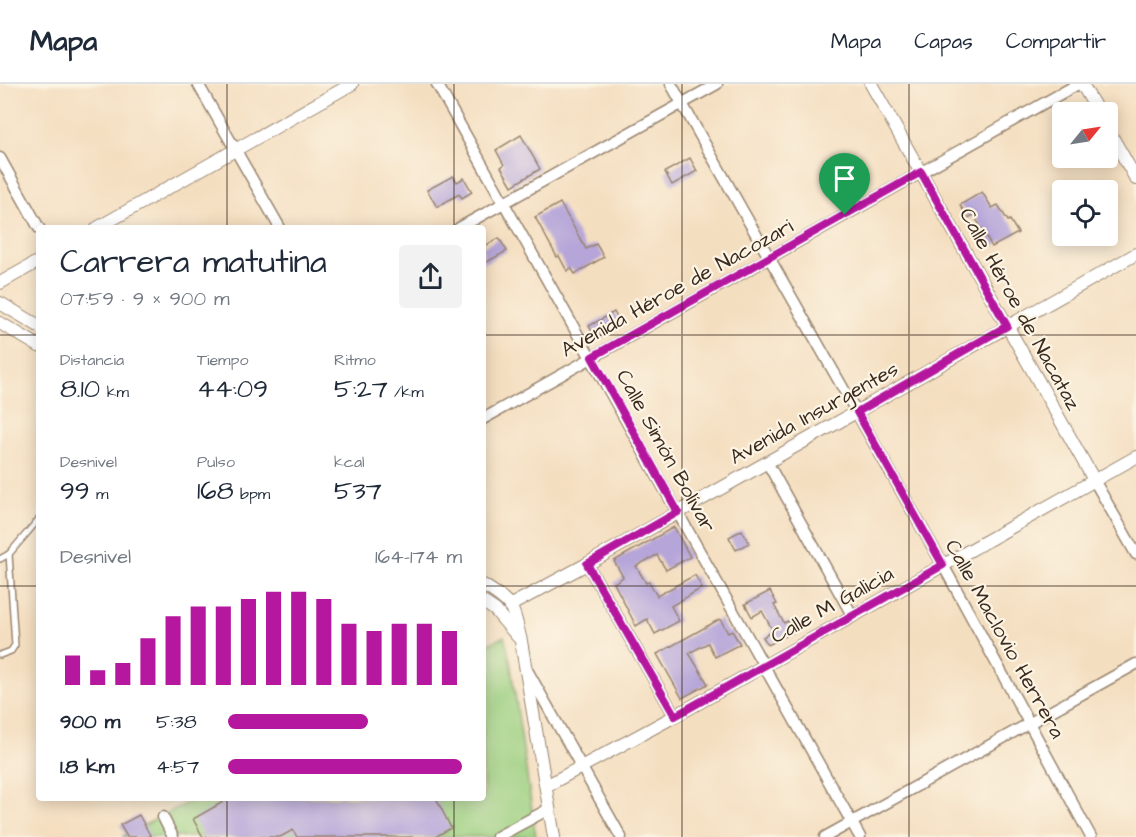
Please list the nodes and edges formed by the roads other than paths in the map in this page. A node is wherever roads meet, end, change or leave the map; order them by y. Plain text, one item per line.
1 (198, 84) edge
2 (352, 84) edge
3 (437, 84) edge
4 (671, 84) edge
5 (717, 84) edge
6 (871, 84) edge
7 (1080, 84) edge
8 (1092, 102) edge
9 (682, 104) junction
10 (1118, 147) edge
11 (235, 149) junction
12 (0, 158) edge
13 (921, 172) junction
14 (1136, 179) edge
15 (504, 203) junction
16 (37, 225) edge
17 (101, 225) edge
18 (278, 225) edge
19 (464, 225) edge
20 (1136, 254) edge
21 (770, 258) junction
22 (36, 263) edge
23 (0, 283) edge
24 (0, 303) edge
25 (0, 323) edge
26 (36, 324) edge
27 (1007, 326) junction
28 (36, 343) edge
29 (592, 357) junction
30 (857, 412) junction
31 (486, 417) edge
32 (1136, 456) edge
33 (767, 462) junction
34 (1094, 480) junction
35 (678, 512) junction
36 (36, 522) edge
37 (9, 554) junction
38 (1136, 554) edge
39 (0, 559) edge
40 (587, 564) junction
41 (943, 565) junction
42 (486, 586) edge
43 (486, 601) edge
44 (486, 603) edge
45 (511, 605) junction
46 (852, 615) junction
47 (521, 641) junction
48 (0, 655) edge
49 (1136, 664) edge
50 (765, 665) junction
51 (526, 667) junction
52 (675, 716) junction
53 (1029, 724) junction
54 (582, 767) junction
55 (546, 786) junction
56 (549, 809) junction
57 (163, 817) dead end
58 (852, 822) junction
59 (173, 837) edge
60 (497, 837) edge
61 (554, 837) edge
62 (621, 837) edge
63 (825, 837) edge
64 (861, 837) edge
65 (1091, 837) edge

1 - 11 street
2 - 11 street
3 - 15 street, Calle Simón Bolívar
4 - 9 street, Calle Maclovio Herrera
5 - 9 street
6 - 13 street, Calle Héroe de Nacataz
7 - 8 street
7 - 13 street, Avenida Héroe de Nacozari
9 - 15 street
9 - 21 street, Calle Maclovio Herrera
10 - 14 street
11 - 17 street
11 - 18 street
12 - 16 street
13 - 21 street, Avenida Héroe de Nacozari
13 - 27 street, Calle Héroe de Nacataz
15 - 19 street
15 - 29 street, Calle Simón Bolívar
20 - 27 street, Avenida Insurgentes
21 - 29 street, Avenida Héroe de Nacozari
21 - 30 street, Calle Maclovio Herrera
22 - 23 street
24 - 26 street
25 - 28 street
27 - 30 street, Avenida Insurgentes
27 - 34 street, Calle Héroe de Nacataz
29 - 31 street, Avenida Héroe de Nacozari
29 - 35 street, Calle Simón Bolívar
30 - 33 street, Avenida Insurgentes
30 - 41 street, Calle Maclovio Herrera
32 - 34 street, Calle M Galicia
33 - 35 street, Avenida Insurgentes
33 - 46 street
34 - 38 street, Calle Héroe de Nacataz
34 - 41 street, Calle M Galicia
35 - 40 street, Avenida Insurgentes
35 - 50 street, Calle Simón Bolívar
36 - 37 lane
37 - 39 lane
37 - 48 lane
40 - 45 street, Avenida Insurgentes
40 - 52 street
41 - 46 street, Calle M Galicia
41 - 53 street, Calle Maclovio Herrera
42 - 45 street
43 - 45 street
44 - 47 street
45 - 47 street
46 - 50 street, Calle M Galicia
47 - 51 street
49 - 53 street
50 - 52 street, Calle M Galicia
50 - 58 street, Calle Simón Bolívar
51 - 54 street
51 - 55 street
52 - 54 street, Calle M Galicia
53 - 58 street
53 - 65 street, Calle Maclovio Herrera
54 - 55 street, Calle M Galicia
54 - 62 street
55 - 56 street
56 - 60 street
56 - 61 street
57 - 59 street
58 - 63 street
58 - 64 street, Calle Simón Bolívar

